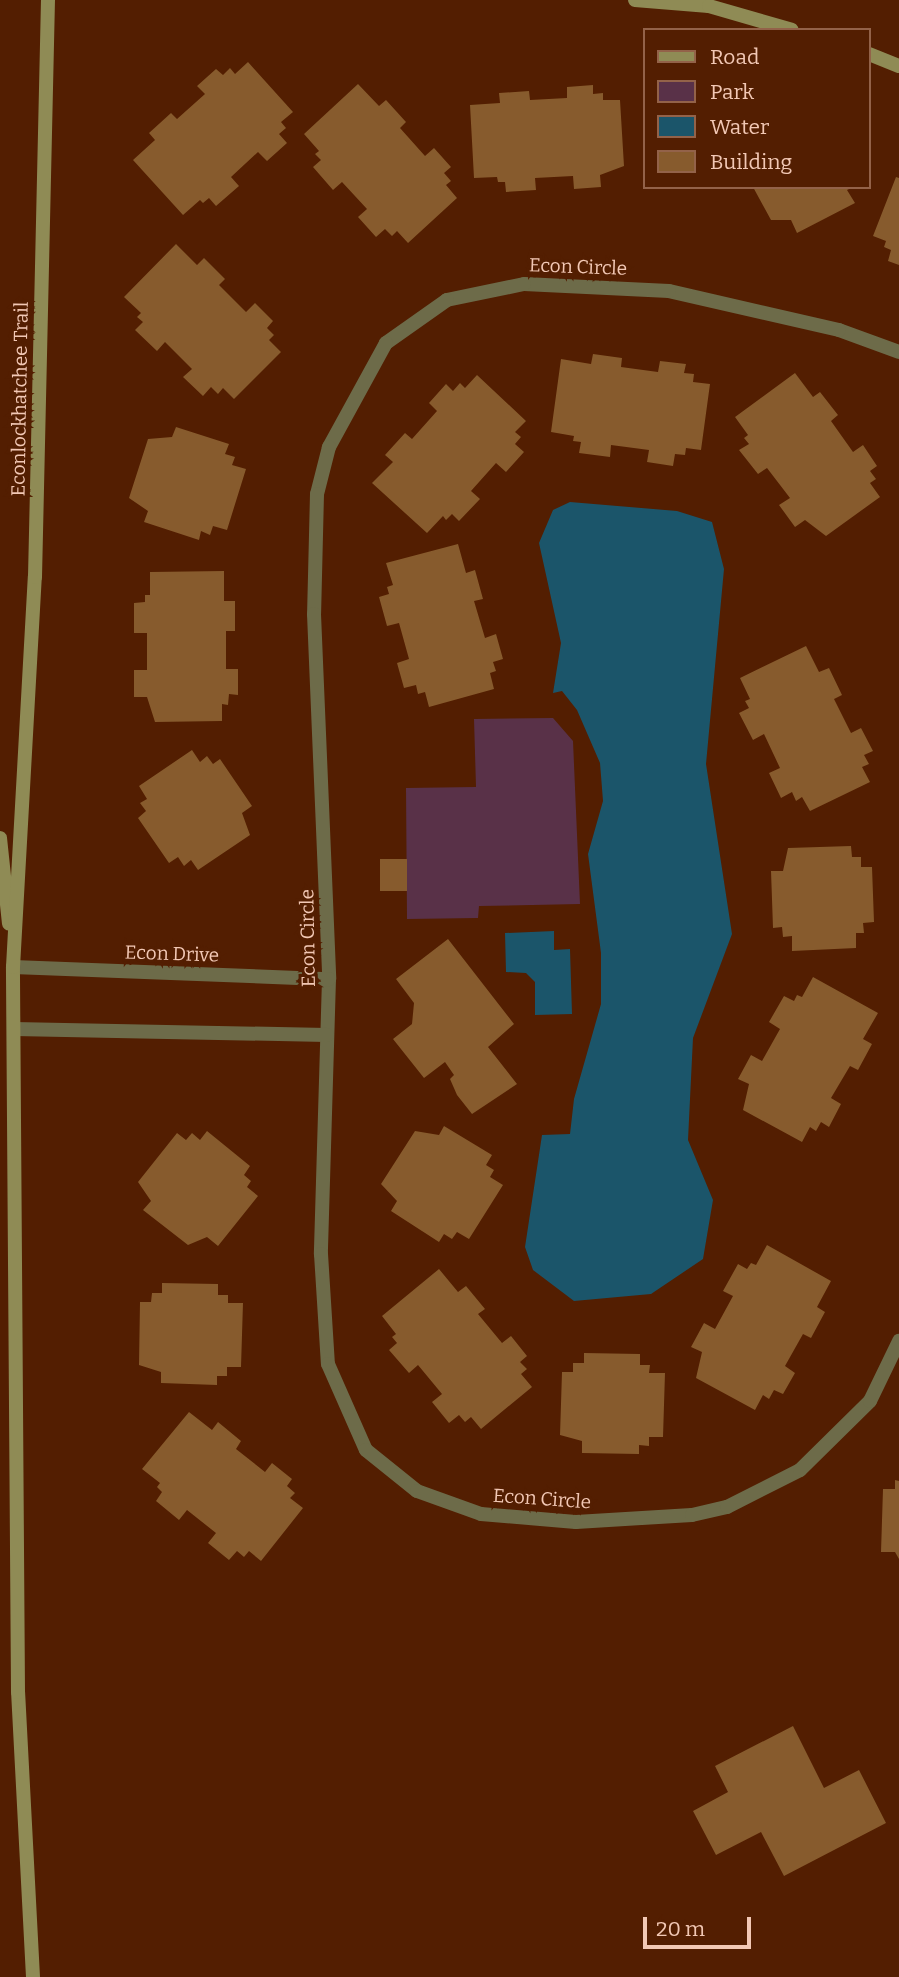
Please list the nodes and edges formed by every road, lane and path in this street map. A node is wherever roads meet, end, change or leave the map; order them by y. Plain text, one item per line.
1 (48, 0) edge
2 (635, 0) edge
3 (785, 28) edge
4 (871, 55) edge
5 (899, 66) edge
6 (899, 352) edge
7 (0, 838) edge
8 (13, 967) junction
9 (329, 979) junction
10 (14, 1029) junction
11 (327, 1035) junction
12 (899, 1341) edge
13 (894, 1369) edge
14 (33, 1977) edge

1 - 8 street, Econlockhatchee Trail
2 - 3 street
4 - 5 street
6 - 9 lane, Econ Circle
7 - 8 street, Econlockhatchee Trail
8 - 9 lane, Econ Drive
8 - 10 street, Econlockhatchee Trail
9 - 11 lane, Econ Circle
10 - 11 lane
10 - 14 street, Econlockhatchee Trail
11 - 13 lane, Econ Circle
12 - 13 lane, Econ Circle

